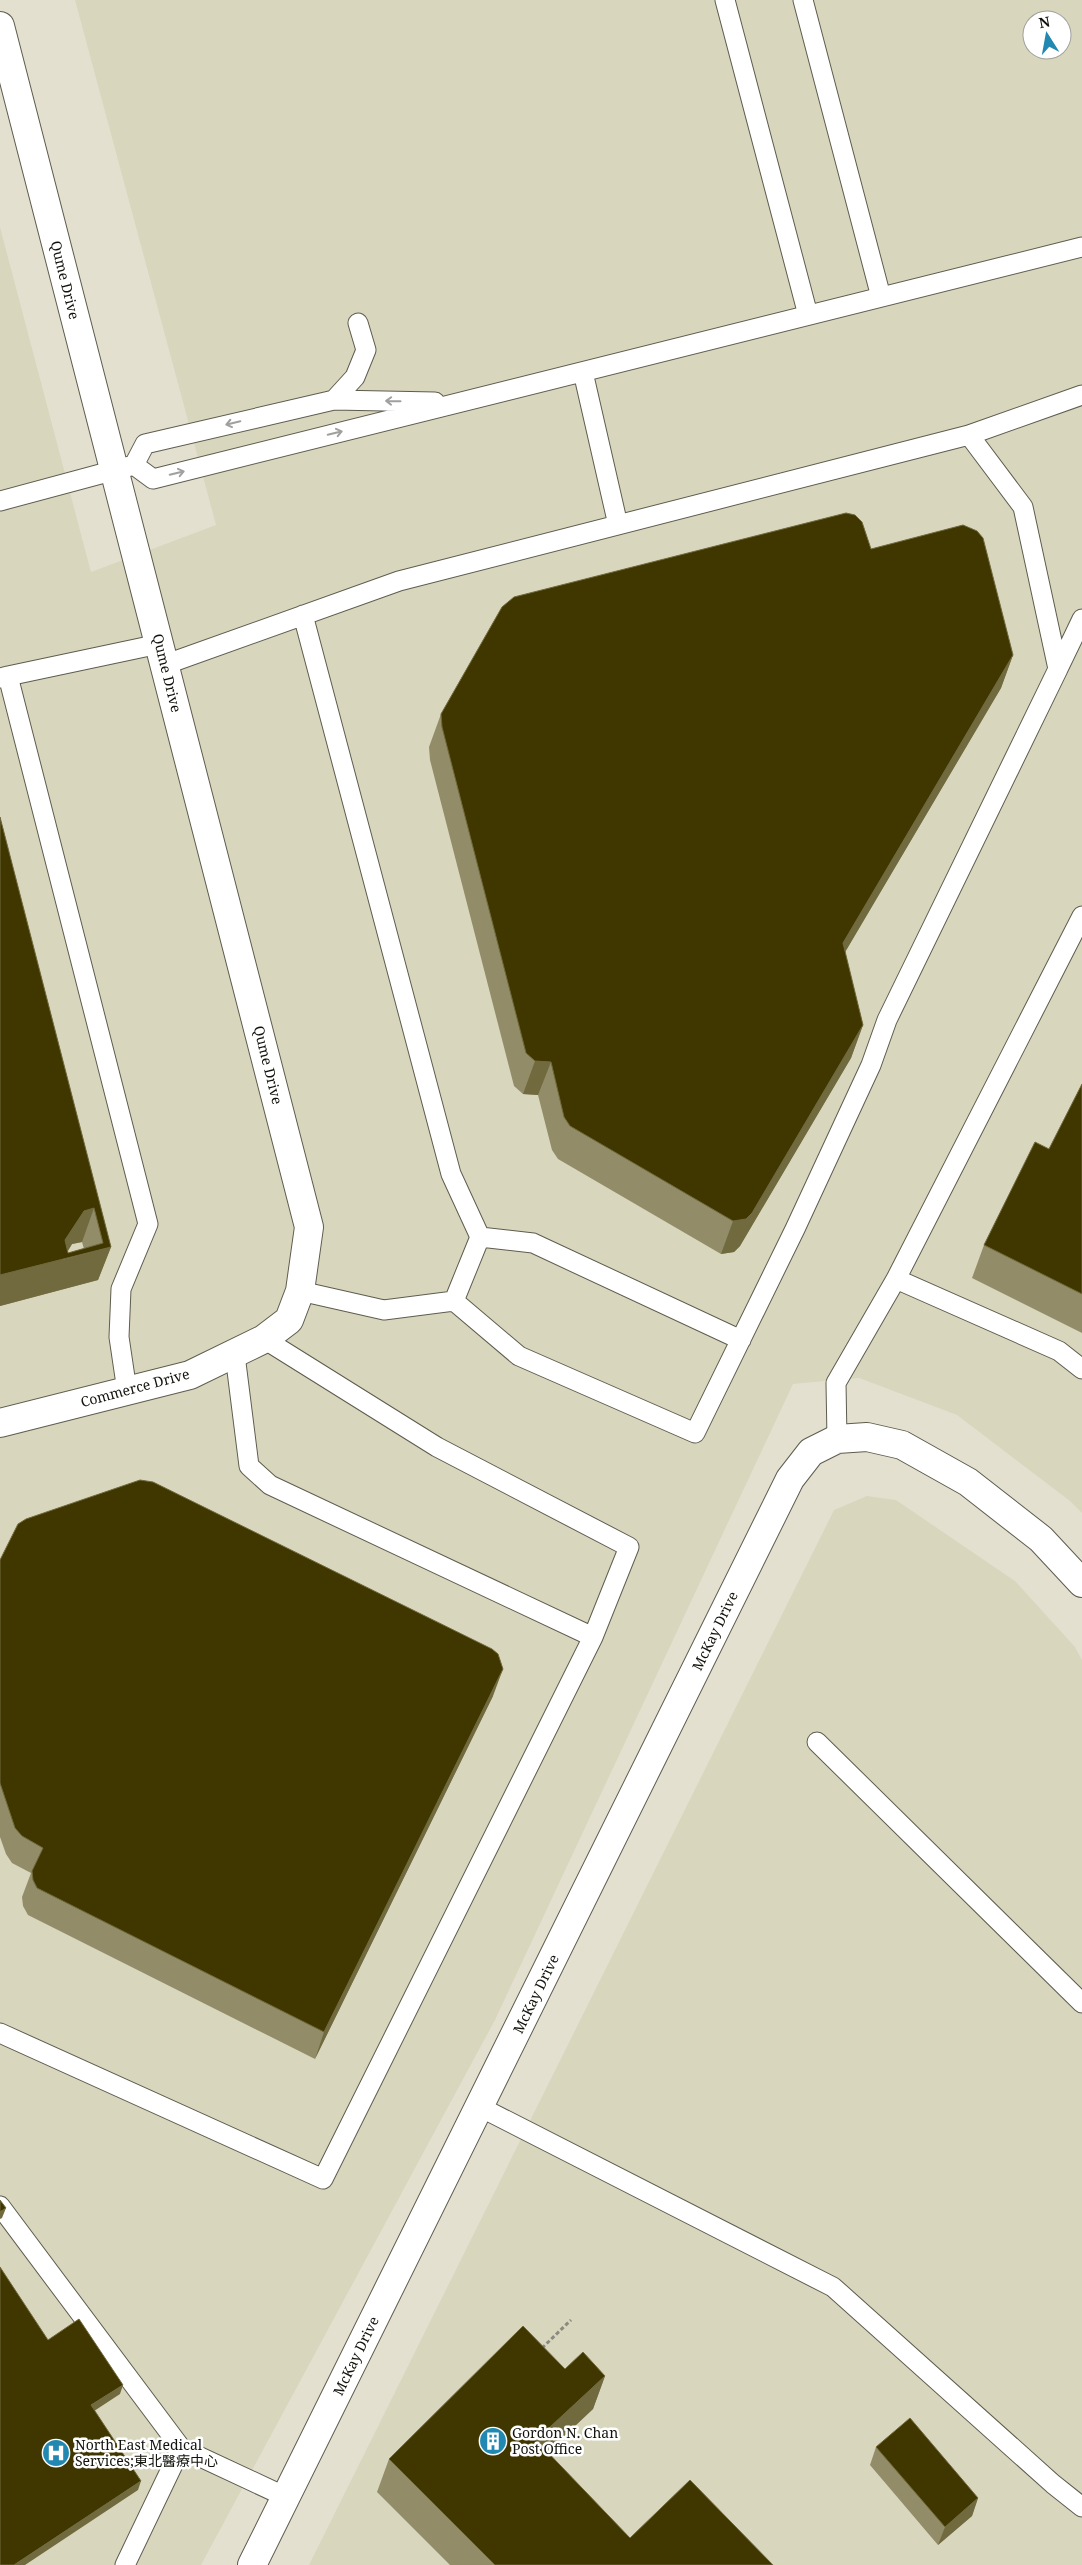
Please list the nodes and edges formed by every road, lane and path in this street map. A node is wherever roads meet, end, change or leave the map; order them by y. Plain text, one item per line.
1 (725, 0) edge
2 (803, 0) edge
3 (0, 26) edge
4 (1082, 247) edge
5 (882, 297) junction
6 (808, 315) junction
7 (358, 323) dead end
8 (583, 372) junction
9 (1082, 395) edge
10 (334, 400) junction
11 (459, 402) junction
12 (968, 434) junction
13 (124, 468) junction
14 (0, 501) edge
15 (618, 525) junction
16 (303, 615) junction
17 (1082, 619) edge
18 (162, 654) junction
19 (1058, 669) junction
20 (4, 677) edge
21 (1082, 916) edge
22 (480, 1236) junction
23 (896, 1279) junction
24 (300, 1291) junction
25 (454, 1301) junction
26 (289, 1320) joint
27 (264, 1339) junction
28 (741, 1340) junction
29 (235, 1355) junction
30 (1082, 1369) edge
31 (127, 1390) junction
32 (0, 1423) edge
33 (837, 1439) junction
34 (1082, 1583) edge
35 (593, 1637) junction
36 (817, 1742) dead end
37 (1082, 2003) edge
38 (0, 2033) edge
39 (480, 2107) junction
40 (0, 2206) edge
41 (571, 2320) dead end
42 (538, 2352) edge
43 (181, 2448) junction
44 (286, 2497) junction
45 (1082, 2506) edge
46 (125, 2565) edge
47 (252, 2565) edge

1 - 6 lane
2 - 5 lane
3 - 13 street, Qume Drive
4 - 5 lane
5 - 6 lane
6 - 8 lane
7 - 10 lane
8 - 11 lane
8 - 15 lane
9 - 12 lane
11 -> 10 lane
10 -> 13 lane
13 -> 11 lane
12 - 15 lane
12 - 19 lane
13 - 14 lane
13 - 18 street, Qume Drive
15 - 16 lane
16 - 18 lane
16 - 22 lane
17 - 19 lane
18 - 20 lane
18 - 24 street, Qume Drive
19 - 28 lane
20 - 31 lane
21 - 23 lane
22 - 25 lane
22 - 28 lane
23 - 30 lane
23 - 33 lane
24 - 25 lane
24 - 26 street, Qume Drive
25 - 28 lane
26 - 27 street, Commerce Drive
27 - 29 street, Commerce Drive
27 - 35 lane
29 - 31 street, Commerce Drive
29 - 35 lane
31 - 32 street, Commerce Drive
33 - 34 street
33 - 39 street, McKay Drive
35 - 38 lane
36 - 37 lane
39 - 44 street, McKay Drive
39 - 45 lane
40 - 43 lane
41 - 42 path
43 - 44 lane
43 - 46 lane
44 - 47 street, McKay Drive

